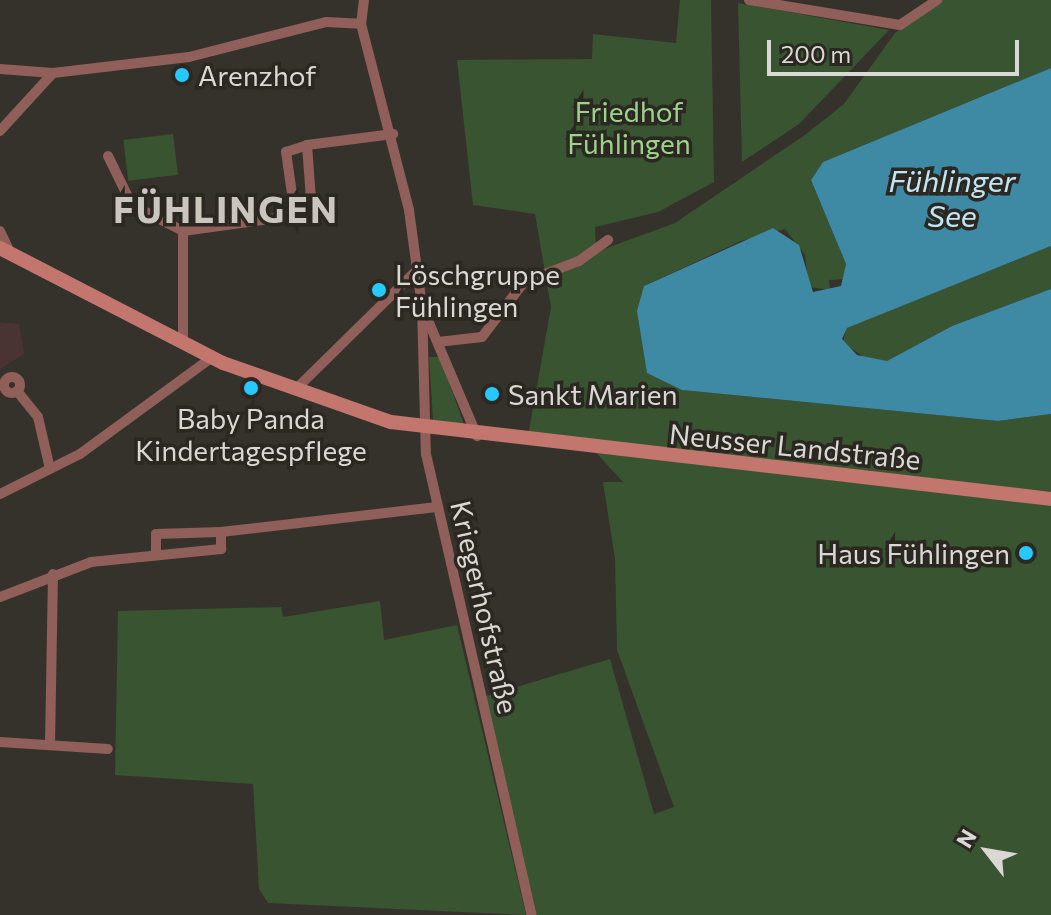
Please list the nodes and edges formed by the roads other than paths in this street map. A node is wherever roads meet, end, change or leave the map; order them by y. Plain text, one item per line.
1 (364, 0) edge
2 (749, 0) edge
3 (937, 0) edge
4 (361, 24) junction
5 (0, 69) edge
6 (53, 73) junction
7 (0, 131) edge
8 (393, 134) junction
9 (307, 145) junction
10 (108, 156) dead end
11 (295, 215) junction
12 (0, 231) edge
13 (183, 231) junction
14 (608, 240) dead end
15 (4, 248) edge
16 (416, 271) junction
17 (422, 306) junction
18 (438, 342) junction
19 (183, 343) junction
20 (211, 358) junction
21 (300, 385) junction
22 (17, 391) dead end
23 (423, 430) junction
24 (477, 437) junction
25 (50, 469) junction
26 (0, 494) edge
27 (1051, 499) edge
28 (437, 507) junction
29 (221, 532) junction
30 (156, 551) junction
31 (53, 574) junction
32 (0, 597) edge
33 (0, 742) edge
34 (50, 745) junction
35 (108, 749) dead end
36 (532, 915) edge

1 - 4 street, Kriegerhofstraße
2 - 3 street
4 - 6 street
4 - 8 street, Kriegerhofstraße
5 - 6 street
6 - 7 street
8 - 9 street
8 - 16 street, Kriegerhofstraße
9 - 11 street
9 - 11 street
10 - 13 street
11 - 13 street
12 - 15 street
13 - 19 street
14 - 18 street
15 - 19 main road, Neusser Landstraße
16 - 17 street, Kriegerhofstraße
16 - 21 street
17 - 18 street, Kriegerhofstraße
17 - 23 street, Kriegerhofstraße
18 - 24 street, Kriegerhofstraße
19 - 20 main road, Neusser Landstraße
20 - 21 main road, Neusser Landstraße
20 - 25 street
21 - 23 main road, Neusser Landstraße
22 - 25 street
23 - 24 main road, Neusser Landstraße
23 - 28 street, Kriegerhofstraße
24 - 27 main road, Neusser Landstraße
25 - 26 street
28 - 29 street
28 - 36 street, Kriegerhofstraße
29 - 30 street
29 - 30 street
30 - 31 street
31 - 32 street
31 - 34 street
33 - 34 street
34 - 35 street

